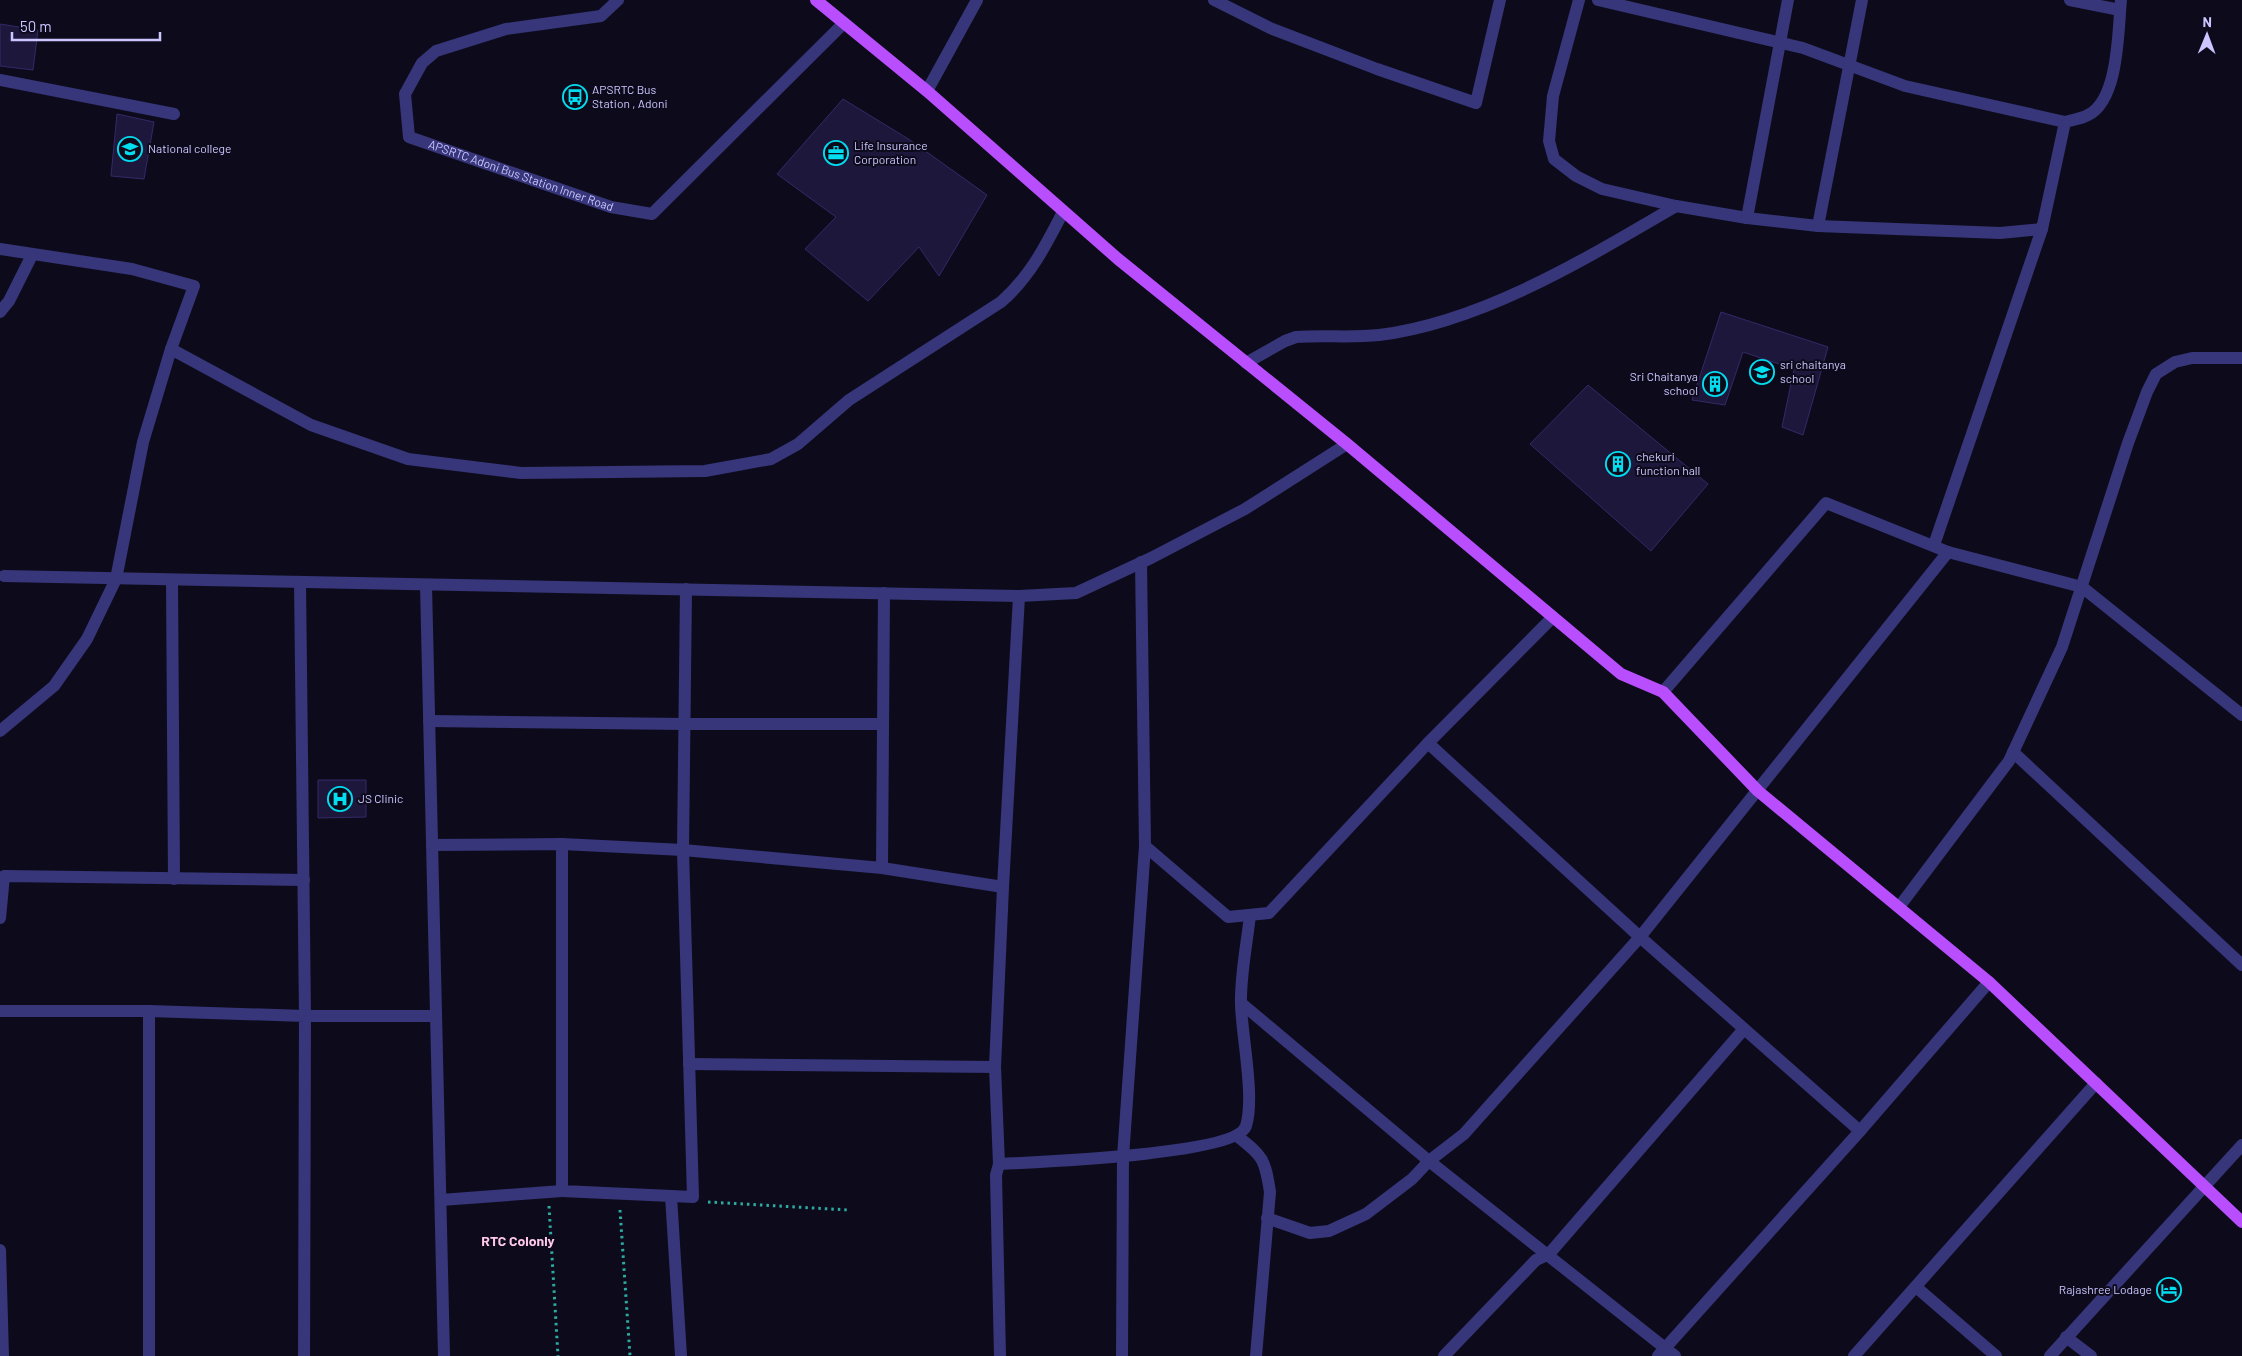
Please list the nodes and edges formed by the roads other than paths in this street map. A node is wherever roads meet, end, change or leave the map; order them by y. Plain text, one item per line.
1 (618, 0) edge
2 (816, 0) edge
3 (977, 0) edge
4 (1214, 0) edge
5 (1500, 0) edge
6 (1580, 0) edge
7 (1598, 0) edge
8 (1788, 0) edge
9 (1862, 0) edge
10 (2070, 0) edge
11 (2121, 5) edge
12 (844, 23) junction
13 (1778, 42) junction
14 (1848, 64) junction
15 (0, 80) edge
16 (927, 92) junction
17 (174, 114) dead end
18 (2065, 122) junction
19 (1676, 206) junction
20 (1063, 212) junction
21 (1747, 218) junction
22 (1818, 226) junction
23 (2042, 229) junction
24 (0, 249) edge
25 (32, 254) junction
26 (0, 312) edge
27 (171, 349) junction
28 (2242, 358) edge
29 (1246, 363) junction
30 (1347, 444) junction
31 (1934, 545) junction
32 (1948, 552) junction
33 (1141, 562) junction
34 (4, 576) dead end
35 (116, 579) junction
36 (172, 580) junction
37 (300, 582) junction
38 (426, 584) junction
39 (2082, 587) junction
40 (686, 589) junction
41 (884, 593) junction
42 (1019, 596) junction
43 (1553, 617) junction
44 (1663, 692) junction
45 (2242, 714) edge
46 (429, 721) junction
47 (684, 724) junction
48 (883, 724) junction
49 (0, 732) edge
50 (1428, 743) junction
51 (2013, 752) junction
52 (1758, 791) junction
53 (562, 844) junction
54 (432, 845) junction
55 (1145, 846) junction
56 (683, 850) junction
57 (882, 868) junction
58 (2, 876) edge
59 (174, 878) junction
60 (304, 880) junction
61 (1003, 888) junction
62 (1899, 907) junction
63 (1250, 915) junction
64 (0, 918) edge
65 (1640, 937) junction
66 (2242, 965) edge
67 (1989, 982) junction
68 (1241, 1003) junction
69 (149, 1010) junction
70 (0, 1011) edge
71 (305, 1016) junction
72 (436, 1016) junction
73 (1744, 1029) junction
74 (689, 1064) junction
75 (995, 1067) junction
76 (2096, 1083) junction
77 (1860, 1131) junction
78 (1237, 1136) junction
79 (2242, 1145) edge
80 (1123, 1157) junction
81 (1429, 1161) junction
82 (1000, 1164) junction
83 (2204, 1185) junction
84 (562, 1191) junction
85 (671, 1196) junction
86 (441, 1200) junction
87 (1267, 1218) junction
88 (2242, 1222) edge
89 (0, 1250) edge
90 (1548, 1254) junction
91 (1916, 1287) junction
92 (2066, 1337) junction
93 (1666, 1353) edge
94 (2, 1356) edge
95 (148, 1356) edge
96 (304, 1356) edge
97 (444, 1356) edge
98 (681, 1356) edge
99 (1000, 1356) edge
100 (1122, 1356) edge
101 (1256, 1356) edge
102 (1444, 1356) edge
103 (1854, 1356) edge
104 (1996, 1356) edge
105 (2050, 1356) edge
106 (2091, 1356) edge

1 - 12 street, APSRTC Adoni Bus Station Inner Road
2 - 12 main road
3 - 16 street
4 - 5 street
6 - 19 street
7 - 13 street
8 - 13 street
9 - 14 street
10 - 11 street
11 - 18 street
12 - 16 main road
13 - 14 street
13 - 21 street
14 - 18 street
14 - 22 street
15 - 17 street
16 - 20 main road
18 - 23 street
19 - 21 street
19 - 29 street
20 - 27 street
20 - 29 main road
21 - 22 street
22 - 23 street
23 - 31 street
24 - 25 street
25 - 26 street
25 - 27 street
27 - 35 street
28 - 39 street
29 - 30 main road
30 - 33 street
30 - 43 main road
31 - 32 street
31 - 44 street
32 - 39 street
32 - 52 street
33 - 42 street
33 - 55 street
34 - 35 street
35 - 36 street
35 - 49 street
36 - 37 street
36 - 59 street
37 - 38 street
37 - 60 street
38 - 40 street
38 - 46 street
39 - 45 street
39 - 51 street
40 - 41 street
40 - 47 street
41 - 42 street
41 - 48 street
42 - 61 street
43 - 44 main road
43 - 50 street
44 - 52 main road
46 - 47 street
46 - 54 street
47 - 48 street
47 - 56 street
48 - 57 street
50 - 63 street
50 - 65 street
51 - 62 street
51 - 66 street
52 - 62 main road
52 - 65 street
53 - 54 street
53 - 56 street
53 - 84 street
54 - 72 street
55 - 63 street
55 - 80 street
56 - 57 street
56 - 74 street
57 - 61 street
58 - 59 street
58 - 64 street
59 - 60 street
60 - 71 street
61 - 75 street
62 - 67 main road
63 - 68 street
65 - 73 street
65 - 81 street
67 - 76 main road
67 - 77 street
68 - 78 street
68 - 81 street
69 - 70 street
69 - 71 street
69 - 95 street
71 - 72 street
71 - 96 street
72 - 86 street
73 - 77 street
73 - 90 street
74 - 75 street
74 - 85 street
75 - 82 street
76 - 83 main road
76 - 91 street
77 - 93 street
78 - 80 street
78 - 87 street
79 - 83 street
80 - 82 street
80 - 100 street
81 - 87 street
81 - 90 street
82 - 99 street
83 - 88 main road
83 - 92 street
84 - 85 street
84 - 86 street
85 - 98 street
86 - 97 street
87 - 101 street
89 - 94 street
90 - 93 street
90 - 102 street
91 - 103 street
91 - 104 street
92 - 105 street
92 - 106 street

